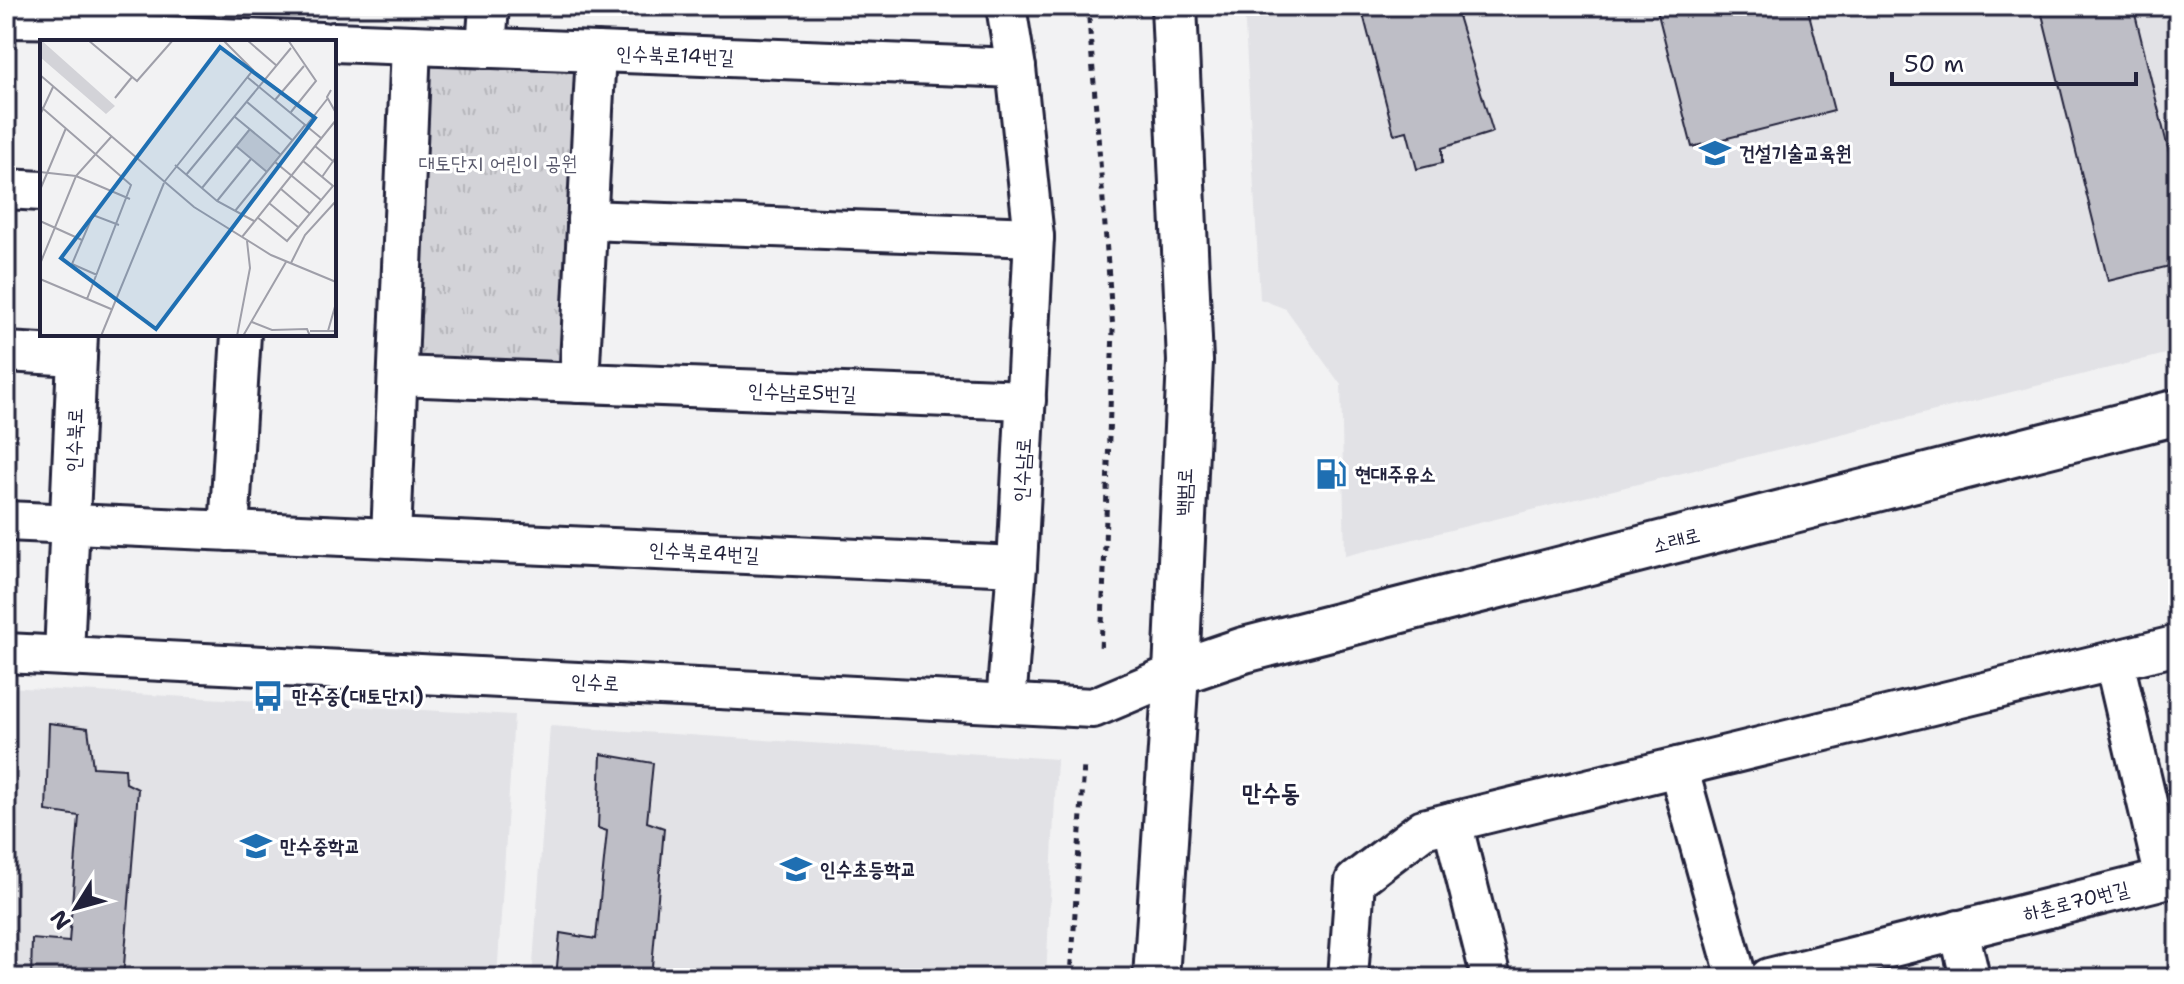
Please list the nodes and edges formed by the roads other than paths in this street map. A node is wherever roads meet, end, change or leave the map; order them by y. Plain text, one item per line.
1 (489, 6) edge
2 (1006, 6) edge
3 (1174, 6) edge
4 (6, 18) edge
5 (93, 25) edge
6 (249, 40) edge
7 (336, 42) edge
8 (411, 45) junction
9 (486, 48) junction
10 (596, 52) junction
11 (1016, 68) junction
12 (6, 189) edge
13 (40, 191) edge
14 (587, 220) junction
15 (1034, 237) junction
16 (241, 336) edge
17 (78, 345) edge
18 (6, 352) edge
19 (398, 376) junction
20 (579, 383) junction
21 (1026, 400) junction
22 (2178, 412) edge
23 (6, 521) edge
24 (70, 524) junction
25 (229, 531) junction
26 (391, 538) junction
27 (1017, 566) junction
28 (2178, 645) edge
29 (6, 653) edge
30 (64, 655) junction
31 (2114, 661) junction
32 (1176, 673) junction
33 (1006, 703) junction
34 (1678, 767) junction
35 (1452, 822) junction
36 (1959, 930) junction
37 (1156, 978) edge
38 (1348, 978) edge
39 (1491, 978) edge
40 (1737, 978) edge
41 (1769, 978) edge
42 (1970, 978) edge

1 - 9 street
2 - 11 street, 인수남로
3 - 32 main road, 백범로
4 - 5 street
5 - 6 street
7 - 8 street, 인수북로14번길
8 - 9 street, 인수북로14번길
8 - 19 street
9 - 10 street, 인수북로14번길
10 - 11 street, 인수북로14번길
10 - 14 street
11 - 15 street, 인수남로
12 - 13 street
14 - 15 street
14 - 20 street
15 - 21 street, 인수남로
16 - 25 street
17 - 18 street, 인수북로
17 - 24 street, 인수북로
19 - 20 street, 인수남로5번길
19 - 26 street
20 - 21 street, 인수남로5번길
21 - 27 street, 인수남로
22 - 32 main road, 소래로
23 - 24 street
24 - 25 street, 인수북로4번길
24 - 30 street, 인수북로
25 - 26 street, 인수북로4번길
26 - 27 street, 인수북로4번길
27 - 33 street, 인수남로
28 - 31 street
29 - 30 street, 인수로
30 - 33 street, 인수로
31 - 34 street
31 - 36 street, 하촌로70번길
32 - 33 street, 인수로
32 - 37 main road, 백범로
34 - 35 street
34 - 40 street
35 - 38 street
35 - 39 street
36 - 41 street, 하촌로70번길
36 - 42 street

